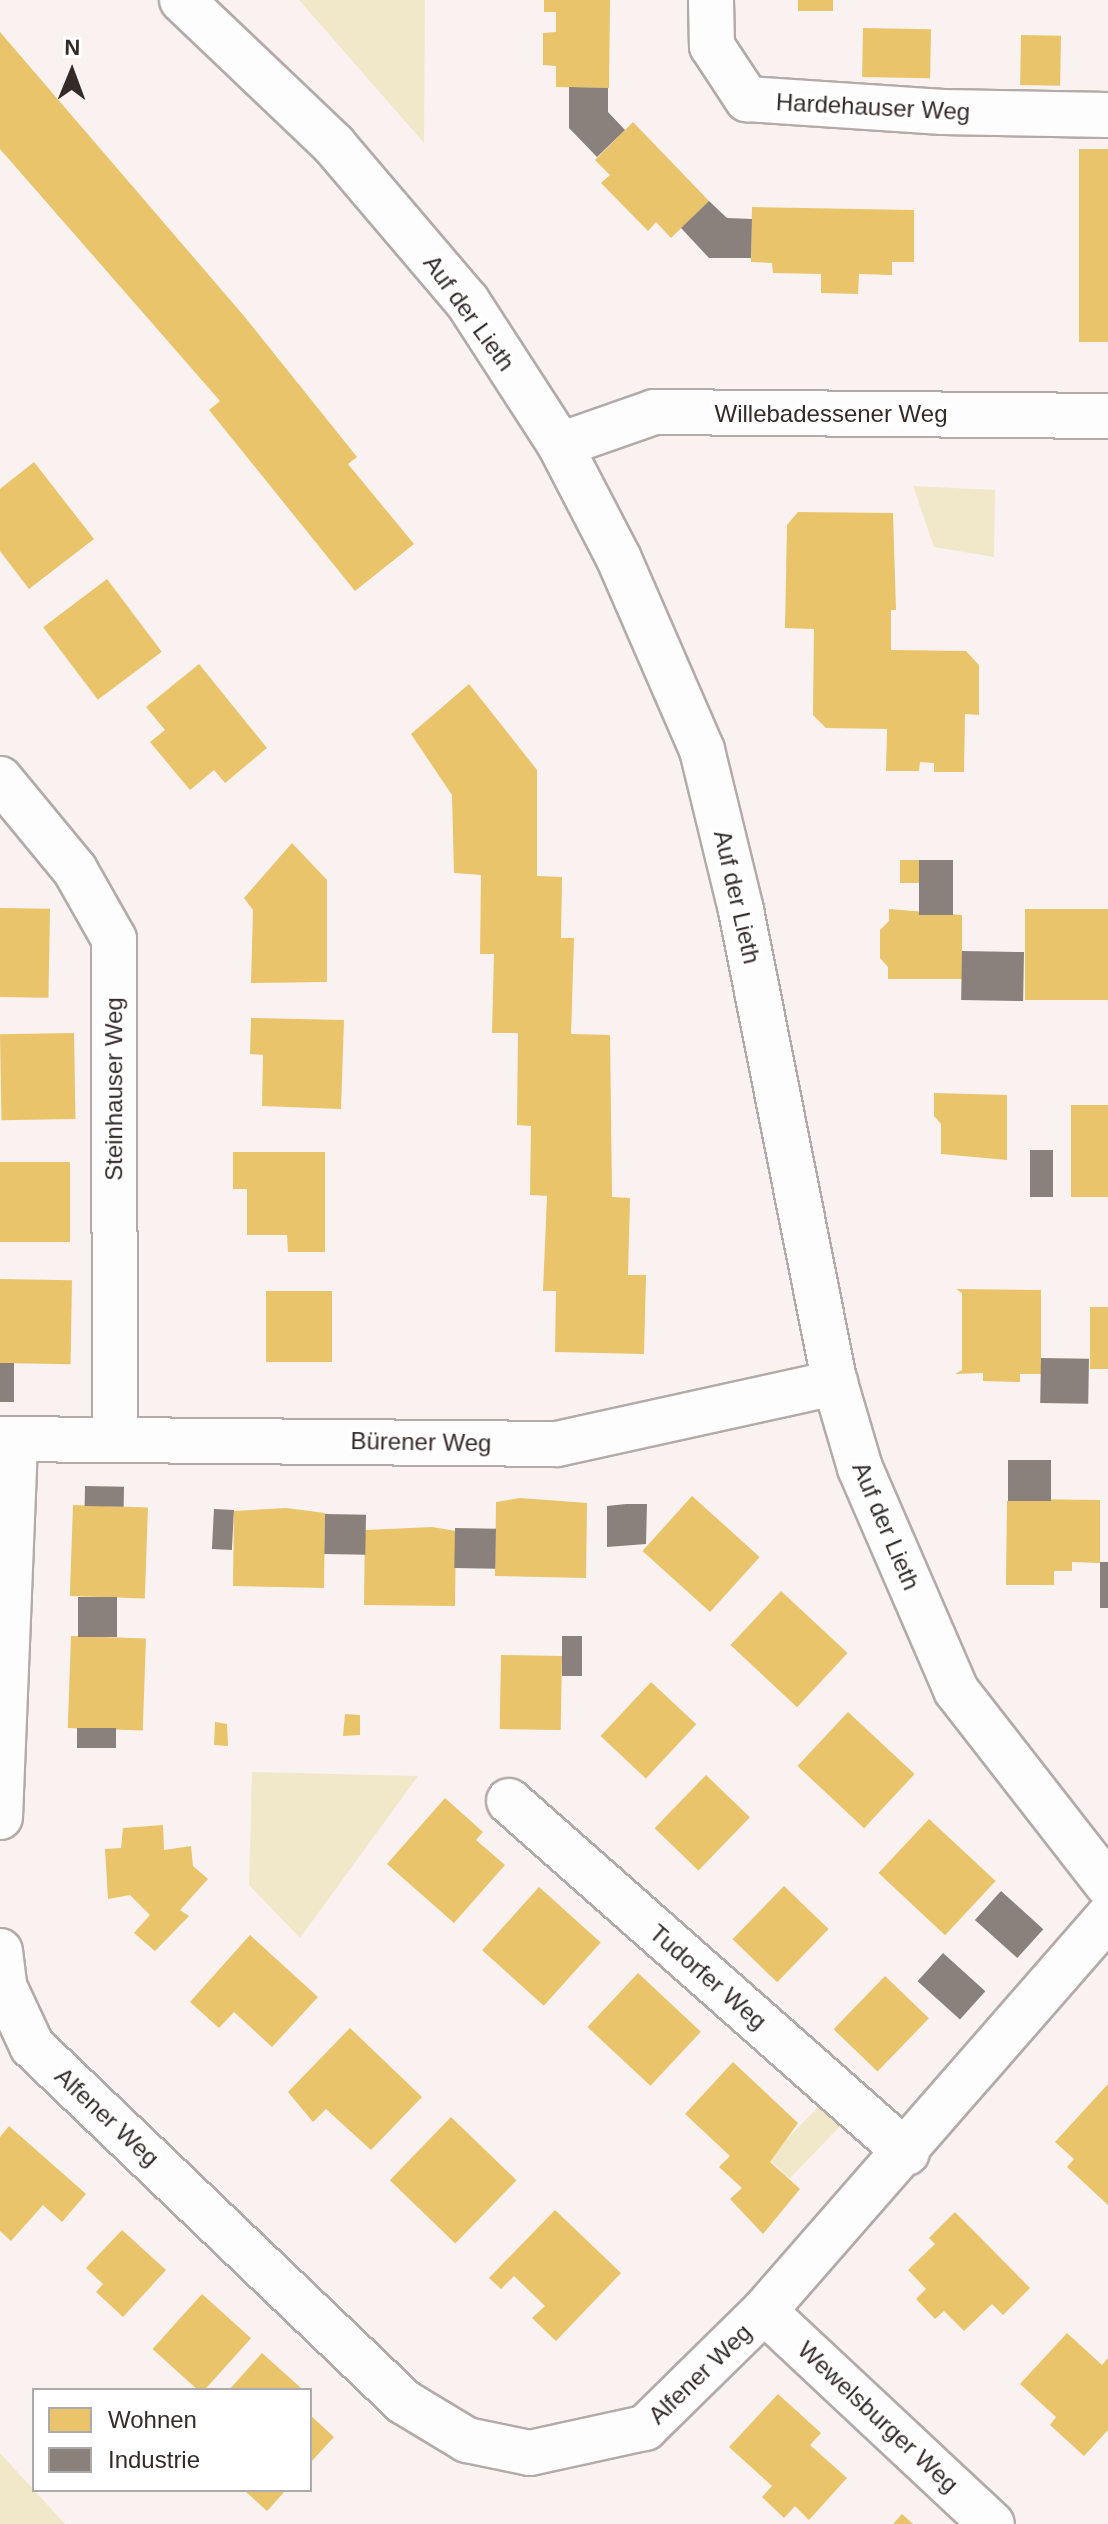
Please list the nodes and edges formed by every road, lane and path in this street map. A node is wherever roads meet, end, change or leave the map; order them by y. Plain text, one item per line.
1 (182, 0) edge
2 (711, 0) edge
3 (1108, 115) edge
4 (1108, 416) edge
5 (560, 445) junction
6 (0, 779) edge
7 (835, 1383) junction
8 (115, 1437) junction
9 (7, 1439) edge
10 (509, 1801) dead end
11 (0, 1817) edge
12 (1108, 1885) edge
13 (1108, 1917) edge
14 (0, 1951) edge
15 (907, 2153) junction
16 (764, 2311) junction
17 (992, 2524) edge

1 - 5 street, Auf der Lieth
2 - 3 street, Hardehauser Weg
4 - 5 street, Willebadessener Weg
5 - 7 street, Auf der Lieth
6 - 8 street, Steinhauser Weg
7 - 8 street, Bürener Weg
7 - 12 street, Auf der Lieth
8 - 9 street, Bürener Weg
9 - 11 street
10 - 15 street, Tudorfer Weg
13 - 15 street, Alfener Weg
14 - 16 street, Alfener Weg
15 - 16 street, Alfener Weg
16 - 17 street, Wewelsburger Weg

